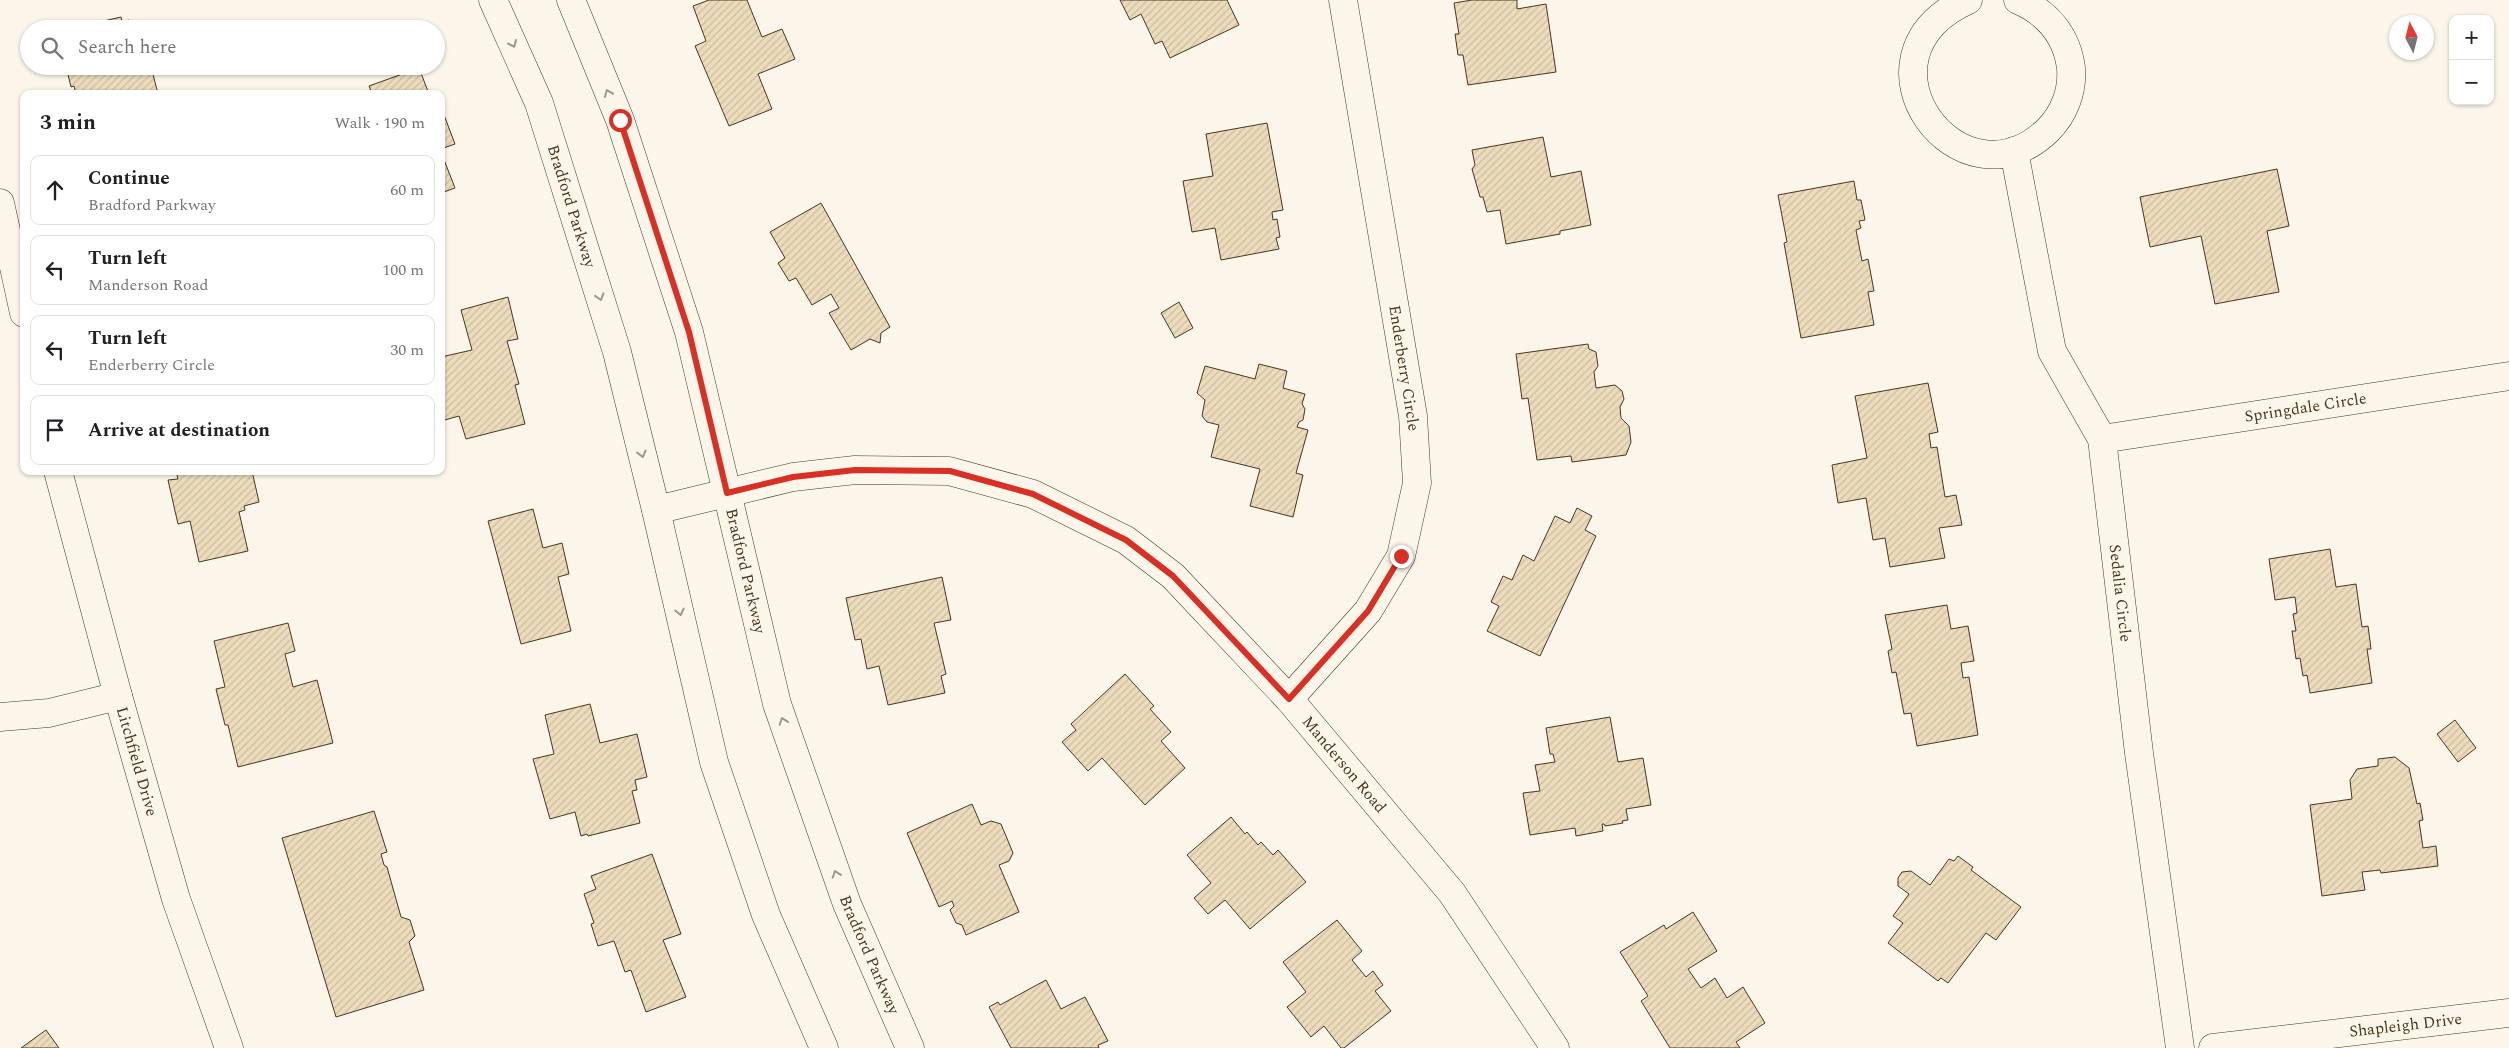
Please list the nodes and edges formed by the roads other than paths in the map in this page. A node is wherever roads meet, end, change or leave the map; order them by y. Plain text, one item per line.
1 (493, 0) edge
2 (570, 0) edge
3 (1343, 0) edge
4 (1968, 0) edge
5 (2018, 0) edge
6 (2014, 151) junction
7 (0, 203) edge
8 (20, 295) edge
9 (2509, 376) edge
10 (2102, 439) junction
11 (59, 475) edge
12 (727, 493) junction
13 (656, 510) junction
14 (118, 696) junction
15 (1289, 699) junction
16 (0, 717) edge
17 (2509, 1013) edge
18 (229, 1048) edge
19 (824, 1048) edge
20 (910, 1048) edge
21 (1555, 1048) edge
22 (2180, 1048) edge
23 (2213, 1048) edge

1 -> 13 street, Bradford Parkway
12 -> 2 street, Bradford Parkway
3 - 15 street, Enderberry Circle
4 - 6 street
5 - 6 street
6 - 10 street, Sedalia Circle
7 - 8 street
9 - 10 street, Springdale Circle
10 - 22 street, Sedalia Circle
11 - 14 street, Litchfield Drive
12 - 13 street, Manderson Road
12 - 15 street, Manderson Road
20 -> 12 street, Bradford Parkway
13 -> 19 street, Bradford Parkway
14 - 16 street
14 - 18 street, Litchfield Drive
15 - 21 street, Manderson Road
17 - 23 street, Shapleigh Drive

